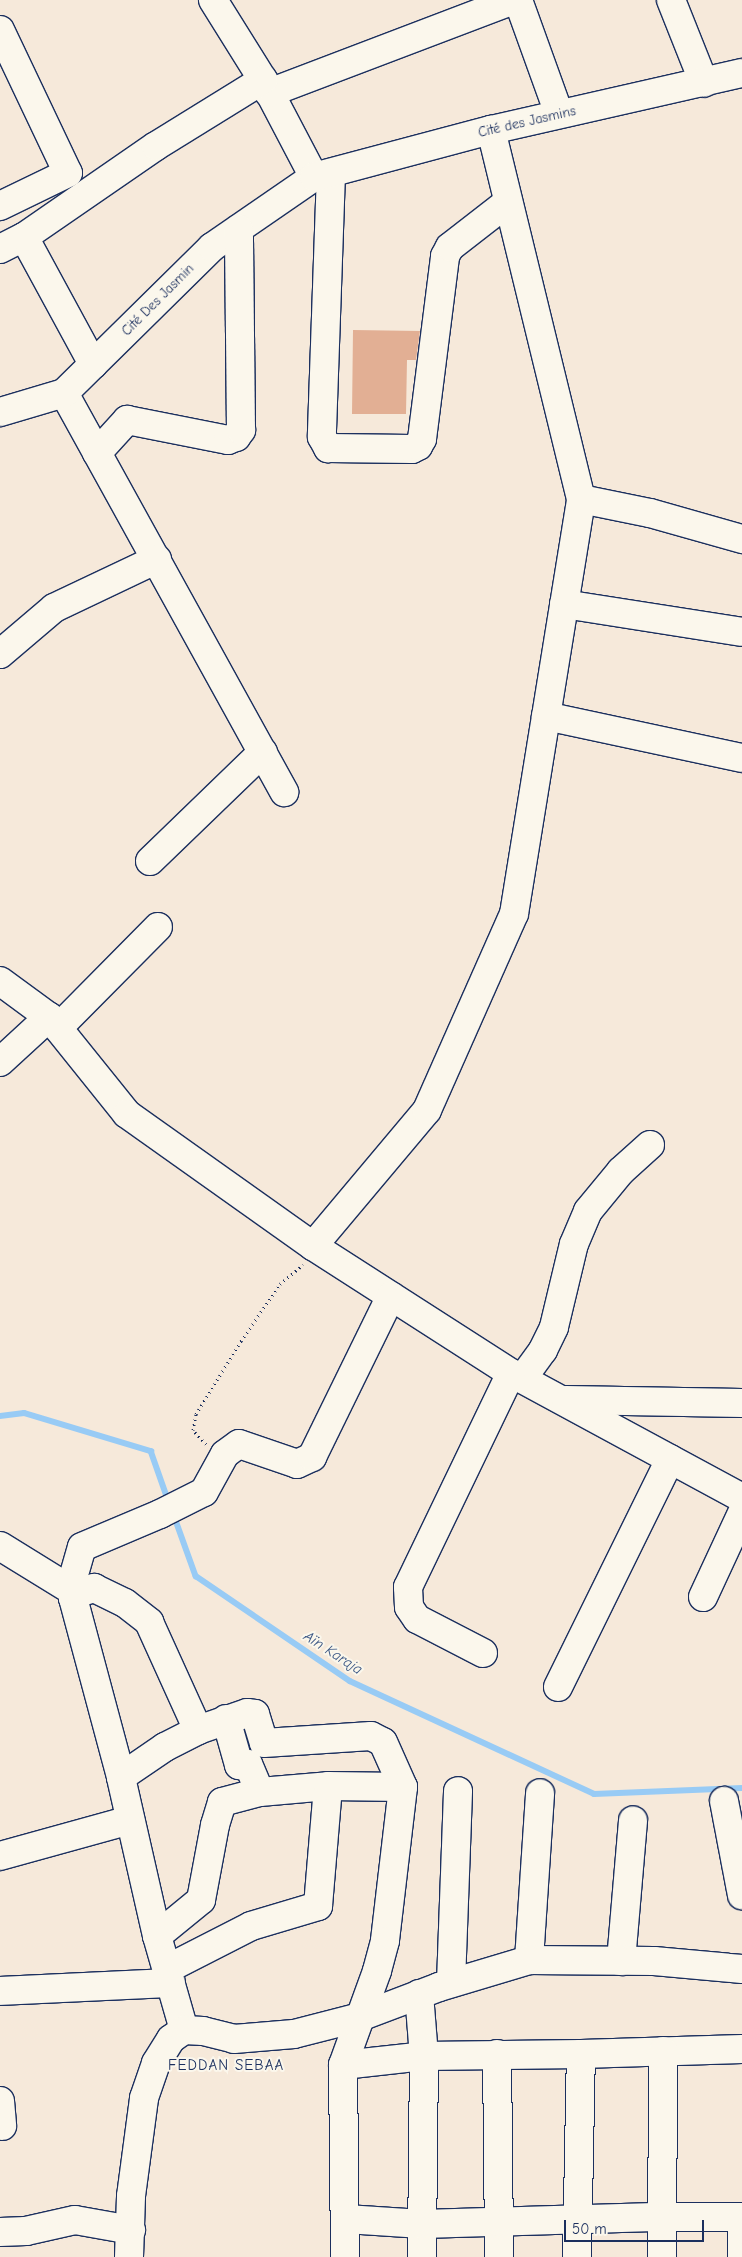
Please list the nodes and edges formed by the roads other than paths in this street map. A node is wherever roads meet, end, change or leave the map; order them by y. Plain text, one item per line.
1 (213, 0) edge
2 (514, 0) edge
3 (518, 0) edge
4 (671, 0) edge
5 (0, 30) edge
6 (742, 73) edge
7 (704, 84) junction
8 (266, 86) junction
9 (558, 114) junction
10 (491, 130) junction
11 (323, 175) junction
12 (508, 202) junction
13 (0, 206) edge
14 (238, 229) junction
15 (24, 237) junction
16 (0, 249) edge
17 (93, 364) junction
18 (64, 393) junction
19 (0, 412) edge
20 (97, 452) junction
21 (581, 499) junction
22 (742, 540) edge
23 (157, 559) junction
24 (564, 604) junction
25 (742, 632) edge
26 (0, 654) edge
27 (546, 716) junction
28 (262, 752) junction
29 (742, 758) edge
30 (284, 792) dead end
31 (150, 861) dead end
32 (158, 927) dead end
33 (0, 980) edge
34 (53, 1022) junction
35 (0, 1062) edge
36 (650, 1146) dead end
37 (317, 1248) junction
38 (391, 1296) junction
39 (517, 1376) junction
40 (561, 1400) junction
41 (742, 1402) edge
42 (670, 1459) junction
43 (742, 1498) edge
44 (742, 1513) edge
45 (0, 1546) edge
46 (73, 1594) junction
47 (703, 1597) dead end
48 (483, 1653) dead end
49 (558, 1687) dead end
50 (226, 1719) junction
51 (198, 1730) junction
52 (121, 1777) junction
53 (328, 1786) junction
54 (403, 1787) junction
55 (260, 1792) junction
56 (458, 1792) dead end
57 (540, 1793) dead end
58 (724, 1801) dead end
59 (130, 1820) junction
60 (634, 1821) dead end
61 (0, 1856) edge
62 (742, 1896) edge
63 (157, 1936) junction
64 (529, 1960) junction
65 (621, 1961) junction
66 (742, 1969) edge
67 (169, 1976) junction
68 (451, 1983) junction
69 (0, 1992) edge
70 (419, 1994) junction
71 (360, 2017) junction
72 (184, 2030) junction
73 (742, 2048) edge
74 (663, 2051) junction
75 (497, 2054) junction
76 (581, 2054) junction
77 (424, 2056) junction
78 (343, 2065) junction
79 (663, 2217) junction
80 (742, 2217) edge
81 (346, 2219) junction
82 (577, 2220) junction
83 (499, 2223) junction
84 (422, 2224) junction
85 (131, 2230) junction
86 (742, 2230) edge
87 (0, 2232) edge
88 (129, 2257) edge
89 (345, 2257) edge
90 (422, 2257) edge
91 (498, 2257) edge
92 (577, 2257) edge
93 (662, 2257) edge
94 (742, 2257) edge

1 - 8 street
2 - 8 street
3 - 9 street
4 - 7 street
5 - 13 street
6 - 7 street, Cité des Jasmins
7 - 9 street, Cité des Jasmins
8 - 11 street
8 - 15 street
9 - 10 street, Cité des Jasmins
10 - 11 street, Cité des Jasmins
10 - 12 street
11 - 12 street
11 - 14 street, Cité Des Jasmin
12 - 21 street
14 - 17 street, Cité Des Jasmin
14 - 20 street
15 - 16 street
15 - 17 street
17 - 18 street, Cité Des Jasmin
18 - 19 street, Cité Des Jasmin
18 - 20 street
20 - 23 street
21 - 22 street
21 - 24 street
23 - 26 street
23 - 28 street
24 - 25 street
24 - 27 street
27 - 29 street
27 - 37 street
28 - 30 street
28 - 31 street
32 - 34 street
33 - 34 street
34 - 35 street
34 - 37 street
36 - 39 street
37 - 38 street
38 - 39 street
38 - 46 street
39 - 40 street
39 - 48 street
40 - 41 street
40 - 42 street
42 - 43 street
42 - 49 street
44 - 47 street
45 - 46 street
46 - 51 street
46 - 52 street
50 - 51 street
50 - 54 street
50 - 55 street
51 - 52 street
52 - 59 street
53 - 54 street
53 - 55 street
53 - 67 street
54 - 71 street
55 - 63 street
56 - 68 street
57 - 64 street
58 - 62 street
59 - 61 street
59 - 63 street
60 - 65 street
63 - 67 street
64 - 65 street
64 - 68 street
65 - 66 street
67 - 69 street
67 - 72 street
68 - 70 street
70 - 71 street
70 - 77 street
71 - 72 street
71 - 78 street
72 - 85 street
73 - 74 street
74 - 76 street
74 - 79 street
75 - 76 street
75 - 77 street
75 - 83 street
76 - 82 street
77 - 78 street
77 - 84 street
78 - 81 street
79 - 80 street
79 - 82 street
79 - 93 street
81 - 84 street
81 - 89 street
82 - 83 street
82 - 92 street
83 - 84 street
83 - 91 street
84 - 90 street
85 - 87 street
85 - 88 street
86 - 94 street

